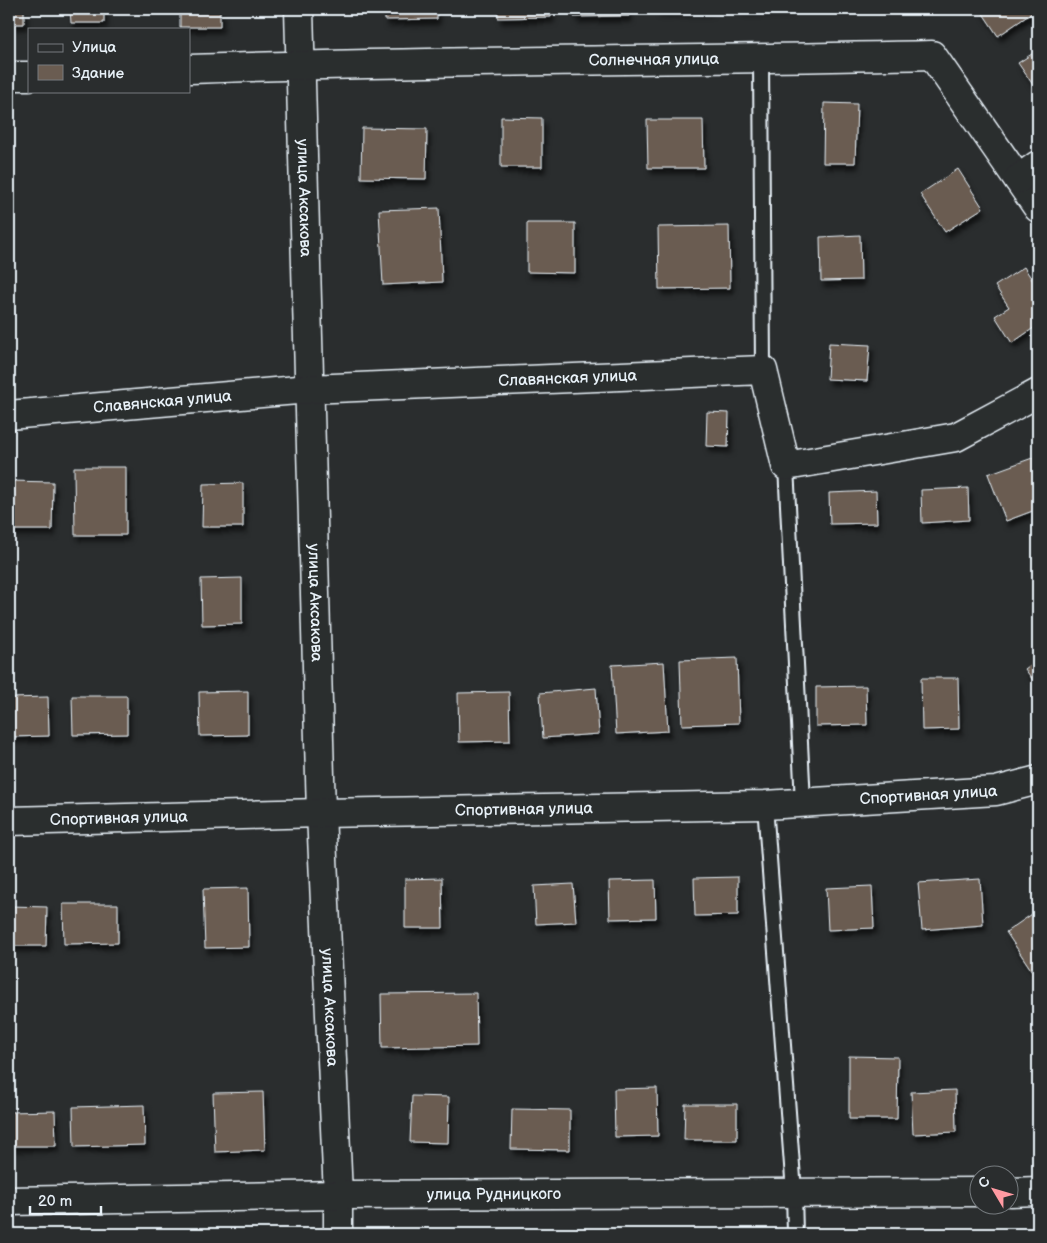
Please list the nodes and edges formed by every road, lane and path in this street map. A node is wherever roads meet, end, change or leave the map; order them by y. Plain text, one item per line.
1 (299, 9) edge
2 (761, 59) junction
3 (300, 65) junction
4 (190, 69) edge
5 (9, 76) edge
6 (28, 76) edge
7 (1028, 172) edge
8 (1038, 208) edge
9 (762, 370) junction
10 (309, 390) junction
11 (1038, 393) edge
12 (9, 415) edge
13 (786, 466) junction
14 (1038, 780) edge
15 (803, 802) junction
16 (765, 805) junction
17 (321, 813) junction
18 (9, 821) edge
19 (1038, 1191) edge
20 (794, 1192) junction
21 (970, 1192) edge
22 (1020, 1192) edge
23 (338, 1195) junction
24 (9, 1201) edge
25 (338, 1234) edge
26 (795, 1234) edge

1 - 3 street, улица Аксакова
2 - 3 street, Солнечная улица
2 - 7 street, Солнечная улица
2 - 9 lane
3 - 4 street, Солнечная улица
3 - 10 street, улица Аксакова
5 - 6 street
7 - 8 street, Солнечная улица
9 - 10 street, Славянская улица
9 - 13 street
10 - 12 street, Славянская улица
10 - 17 street, улица Аксакова
11 - 13 street
13 - 15 lane
14 - 15 street, Спортивная улица
15 - 16 street, Спортивная улица
16 - 17 street, Спортивная улица
16 - 20 lane
17 - 18 street, Спортивная улица
17 - 23 street, улица Аксакова
19 - 22 street
20 - 21 street, улица Рудницкого
20 - 23 street, улица Рудницкого
20 - 26 lane
23 - 24 street, улица Рудницкого
23 - 25 street, улица Аксакова

